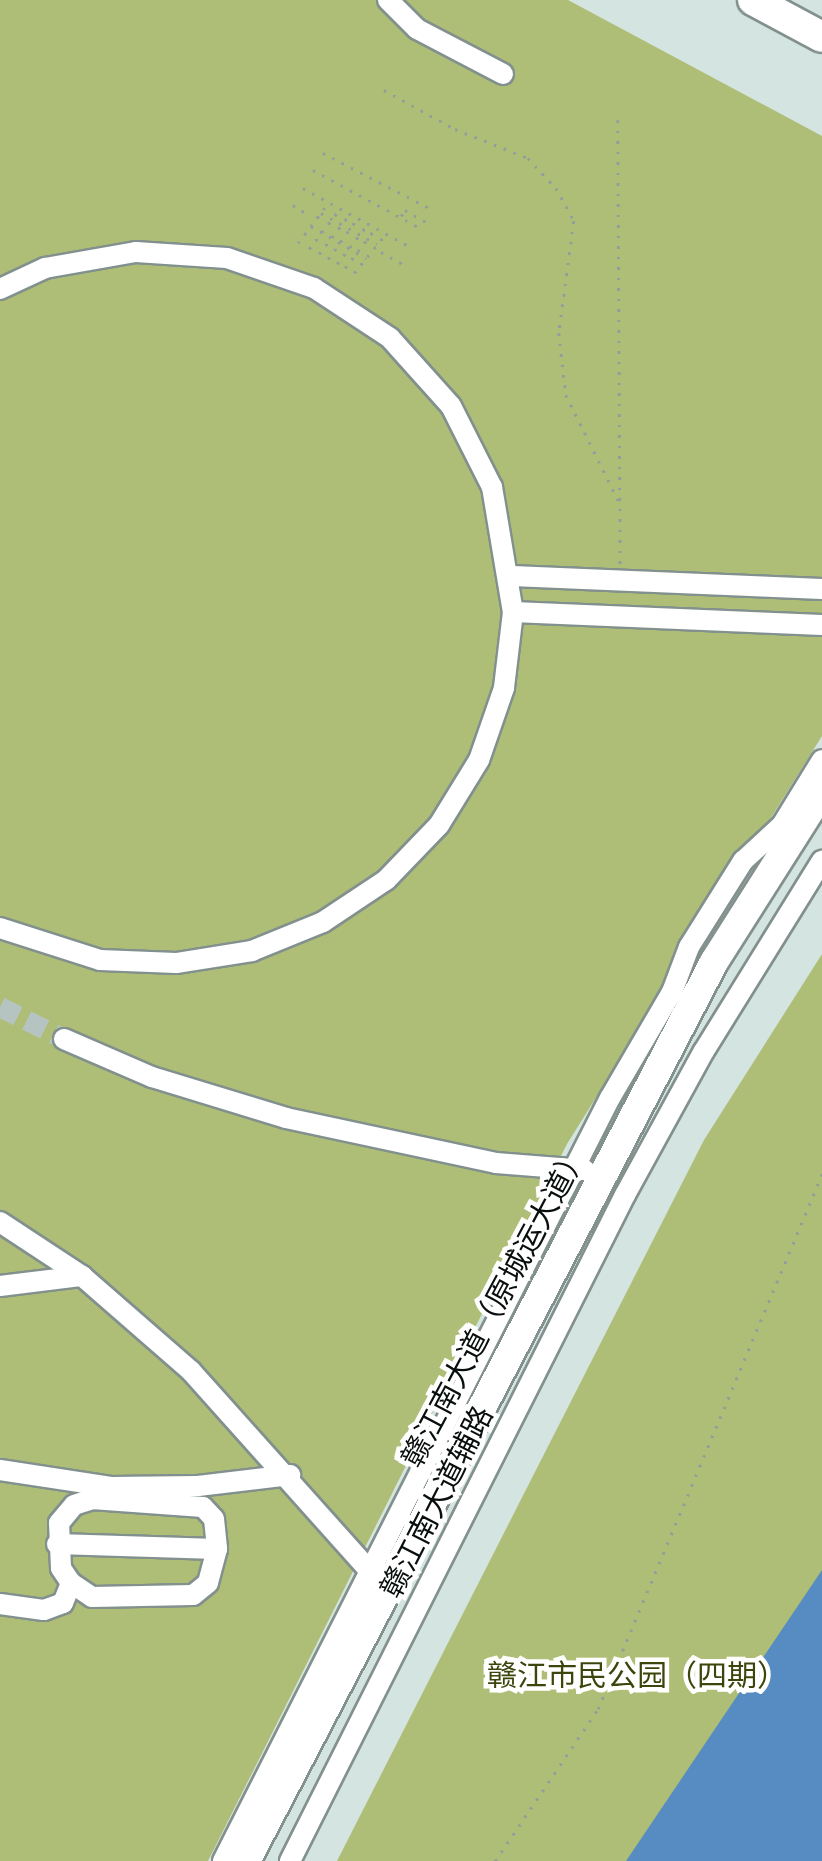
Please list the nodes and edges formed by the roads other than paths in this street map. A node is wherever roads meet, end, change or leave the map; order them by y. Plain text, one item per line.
1 (388, 0) edge
2 (752, 0) edge
3 (822, 37) edge
4 (504, 74) dead end
5 (0, 289) edge
6 (512, 576) junction
7 (822, 589) edge
8 (513, 612) junction
9 (822, 625) edge
10 (822, 760) edge
11 (822, 792) edge
12 (822, 822) edge
13 (822, 861) edge
14 (0, 928) edge
15 (64, 1039) tunnel mouth
16 (597, 1175) junction
17 (0, 1222) edge
18 (82, 1276) junction
19 (0, 1286) edge
20 (0, 1470) edge
21 (290, 1474) junction
22 (109, 1493) junction
23 (191, 1494) junction
24 (57, 1544) junction
25 (217, 1549) junction
26 (71, 1583) junction
27 (382, 1586) junction
28 (0, 1604) edge
29 (223, 1861) edge
30 (246, 1861) edge
31 (264, 1861) edge
32 (290, 1861) edge

1 - 4 street
2 - 3 highway
5 - 6 street
6 - 7 street
6 - 8 street
8 - 9 street
8 - 14 street
10 - 16 street
11 - 16 main road, 赣江南大道（原城运大道）
12 - 16 main road, 赣江南大道（原城运大道）
13 - 32 street, 赣江南大道辅路
15 - 16 street
16 - 27 main road, 赣江南大道（原城运大道）
16 - 27 street
17 - 18 street
18 - 19 street
18 - 21 street
20 - 22 street
21 - 23 street
21 - 27 street
22 - 23 street
22 - 24 street
23 - 25 street
24 - 25 street
24 - 26 street
25 - 26 street
26 - 28 street
27 - 29 street
27 - 30 main road, 赣江南大道（原城运大道）
27 - 31 main road, 赣江南大道（原城运大道）

